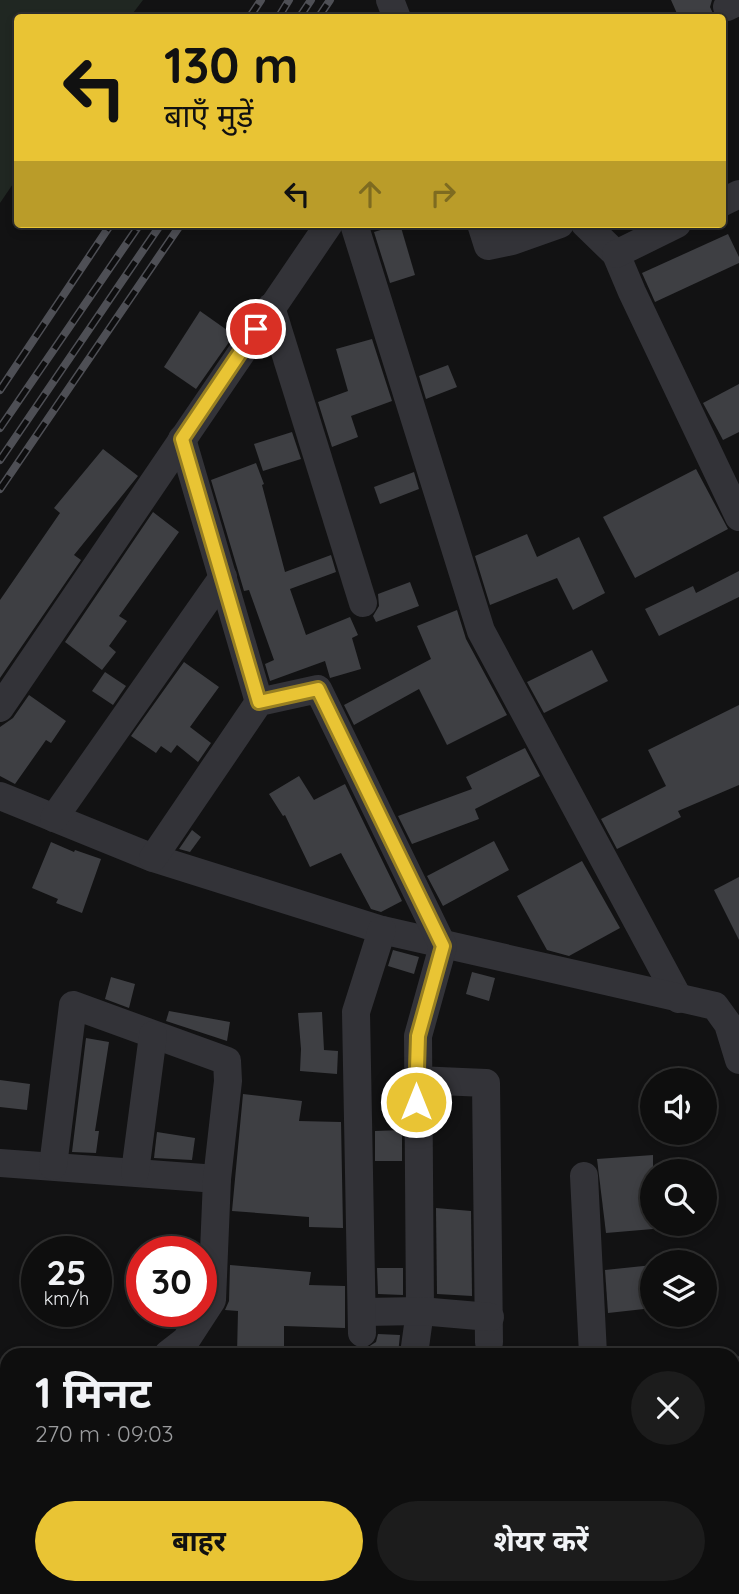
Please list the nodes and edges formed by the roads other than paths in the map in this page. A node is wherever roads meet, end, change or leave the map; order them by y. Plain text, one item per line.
1 (325, 228) edge
2 (355, 228) edge
3 (482, 228) edge
4 (549, 228) edge
5 (589, 228) edge
6 (669, 228) edge
7 (616, 254) junction
8 (271, 307) junction
9 (182, 439) junction
10 (739, 517) edge
11 (223, 578) junction
12 (363, 603) dead end
13 (259, 702) junction
14 (0, 708) edge
15 (0, 796) edge
16 (54, 818) junction
17 (153, 858) junction
18 (382, 929) junction
19 (443, 946) junction
20 (679, 999) junction
21 (153, 1035) junction
22 (739, 1059) edge
23 (416, 1080) junction
24 (0, 1163) edge
25 (53, 1166) junction
26 (135, 1172) junction
27 (584, 1176) dead end
28 (217, 1179) junction
29 (420, 1311) junction
30 (176, 1348) edge
31 (415, 1348) edge
32 (593, 1348) edge

1 - 8 street
2 - 20 street
3 - 4 street
5 - 7 street
6 - 7 street
7 - 10 street
8 - 9 street
8 - 12 street
9 - 11 street
9 - 14 street
11 - 13 street
11 - 16 street
13 - 17 street
13 - 19 street
15 - 16 street
16 - 17 street
17 - 18 street
18 - 19 street
18 - 29 street
19 - 20 street
19 - 23 street
20 - 22 street
21 - 25 street
21 - 26 street
21 - 28 street
23 - 29 street
23 - 29 street
24 - 25 street
25 - 26 street
26 - 28 street
27 - 32 street
28 - 30 street
29 - 31 street

